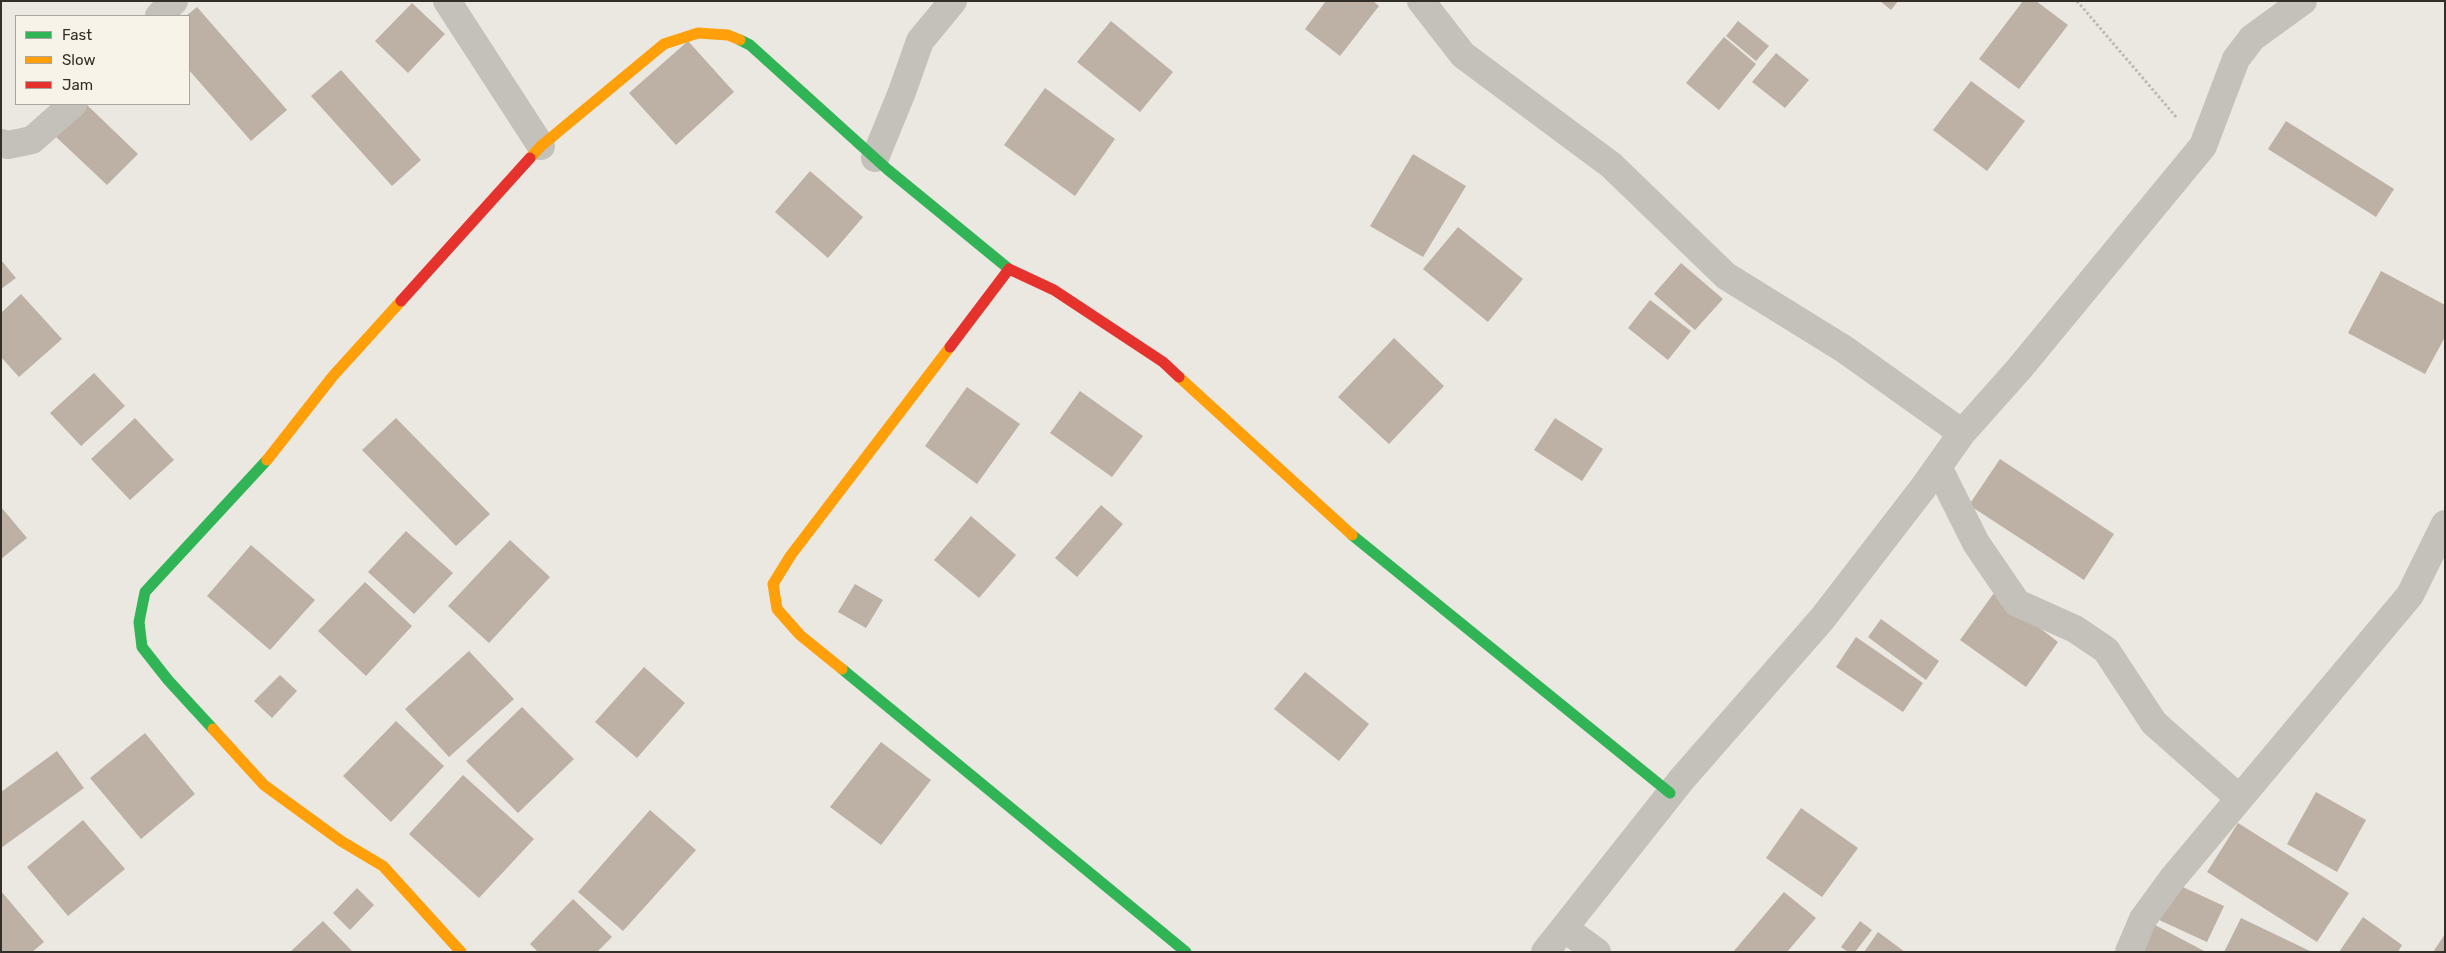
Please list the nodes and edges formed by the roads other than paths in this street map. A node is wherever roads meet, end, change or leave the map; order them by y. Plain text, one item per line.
1 (174, 1) edge
2 (447, 1) edge
3 (953, 1) edge
4 (1421, 1) edge
5 (2303, 1) edge
6 (160, 15) edge
7 (72, 105) edge
8 (542, 146) junction
9 (3, 148) edge
10 (875, 158) junction
11 (1009, 269) junction
12 (1962, 433) junction
13 (1938, 467) junction
14 (2445, 524) edge
15 (1670, 793) junction
16 (2239, 798) junction
17 (1564, 928) junction
18 (461, 952) edge
19 (1186, 952) edge
20 (1545, 952) edge
21 (1597, 952) edge
22 (2129, 952) edge

1 - 6 street
2 - 8 street
3 - 10 street
4 - 12 street
5 - 12 street
7 - 9 street
8 - 10 street
8 - 18 street
10 - 11 street
11 - 15 street
11 - 19 street
12 - 13 street
13 - 15 street
13 - 16 street
14 - 16 street
15 - 17 street
16 - 22 street
17 - 20 street
17 - 21 street

